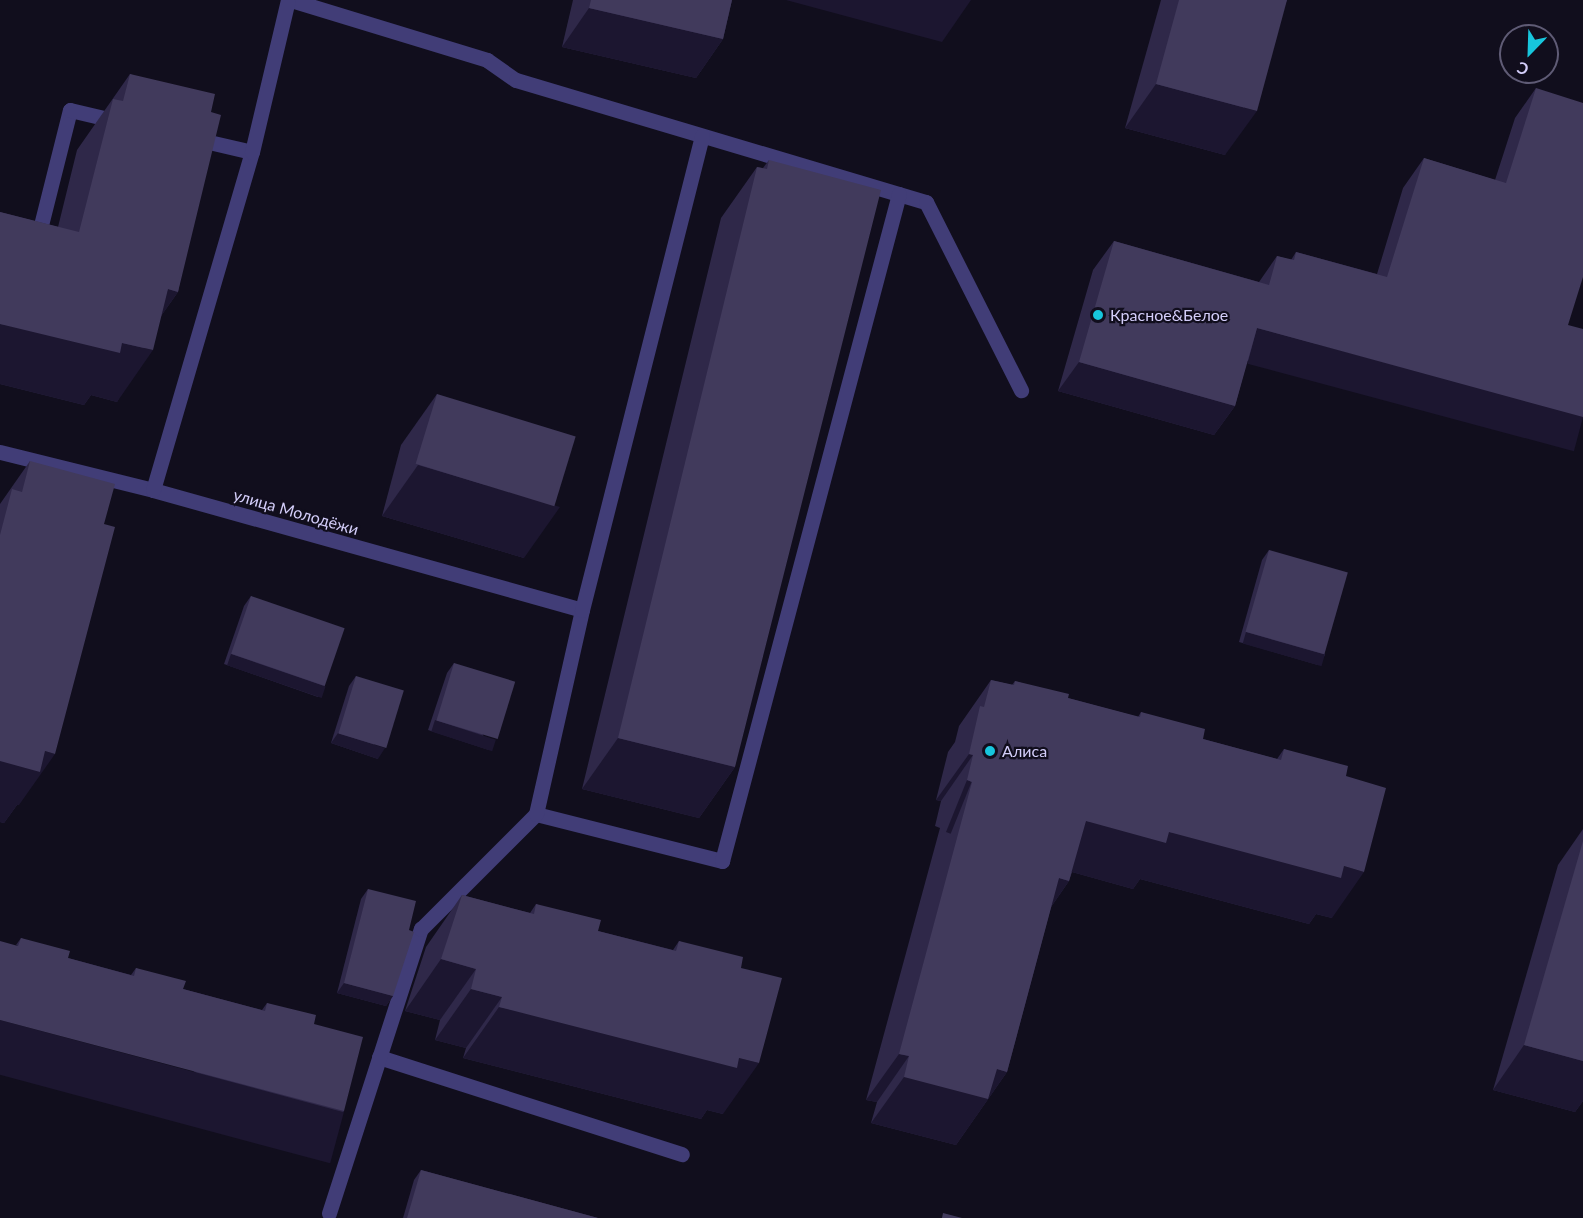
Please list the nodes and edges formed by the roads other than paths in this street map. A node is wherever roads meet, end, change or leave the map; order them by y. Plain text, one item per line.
1 (290, 0) edge
2 (127, 123) edge
3 (184, 136) edge
4 (702, 136) junction
5 (252, 152) junction
6 (899, 194) junction
7 (33, 260) edge
8 (1021, 390) dead end
9 (0, 452) edge
10 (153, 490) junction
11 (582, 610) junction
12 (536, 814) junction
13 (380, 1058) junction
14 (682, 1155) dead end
15 (329, 1213) dead end

1 - 4 street
1 - 5 street
2 - 7 street
3 - 5 street
4 - 6 street
4 - 11 street
5 - 10 street
6 - 8 street
6 - 12 street
9 - 10 street, улица Молодёжи
10 - 11 street, улица Молодёжи
11 - 12 street
12 - 13 street
13 - 14 street
13 - 15 street

